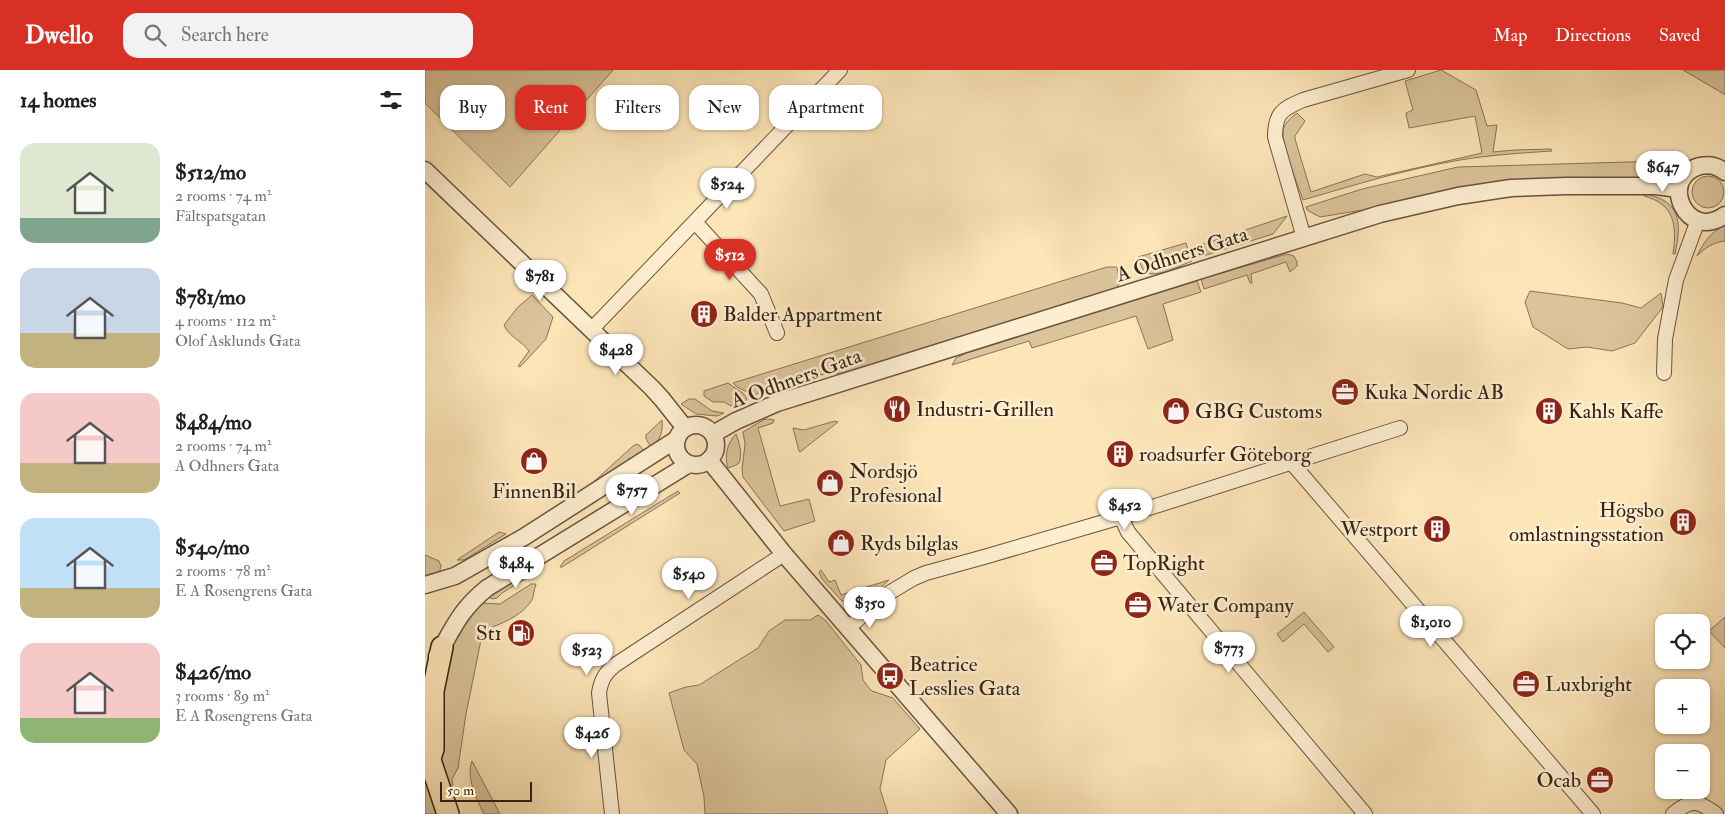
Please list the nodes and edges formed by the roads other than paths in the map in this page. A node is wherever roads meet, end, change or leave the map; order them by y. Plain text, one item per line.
1 (840, 70) edge
2 (1408, 70) edge
3 (425, 170) edge
4 (1725, 172) edge
5 (1679, 189) junction
6 (1725, 215) edge
7 (1699, 220) junction
8 (695, 222) junction
9 (1304, 238) junction
10 (591, 330) junction
11 (777, 333) dead end
12 (1664, 373) dead end
13 (1400, 428) dead end
14 (681, 434) junction
15 (713, 434) junction
16 (709, 460) junction
17 (1291, 462) junction
18 (689, 464) junction
19 (1121, 517) junction
20 (784, 554) junction
21 (425, 585) edge
22 (848, 628) junction
23 (442, 647) junction
24 (425, 678) edge
25 (428, 751) edge
26 (448, 814) edge
27 (612, 814) edge
28 (1009, 814) edge
29 (1365, 814) edge
30 (1593, 814) edge
31 (1673, 814) edge
32 (1716, 814) edge

1 - 8 street
2 - 9 street
3 - 10 street
4 - 5 street
5 - 7 street
5 - 9 street, A Odhners Gata
6 - 7 street
7 - 12 street
8 - 10 street
8 - 11 street
9 - 15 street, A Odhners Gata
10 - 14 street
13 - 17 street
14 - 15 street, A Odhners Gata
14 - 18 street
14 - 21 street
15 - 16 street, A Odhners Gata
16 - 18 street
16 - 20 street
17 - 19 street
17 - 30 street
18 - 23 street
19 - 22 street
19 - 29 street
20 - 22 street
20 - 27 street
22 - 28 street
23 - 24 street
23 - 25 main road
25 - 26 main road
31 - 32 street

